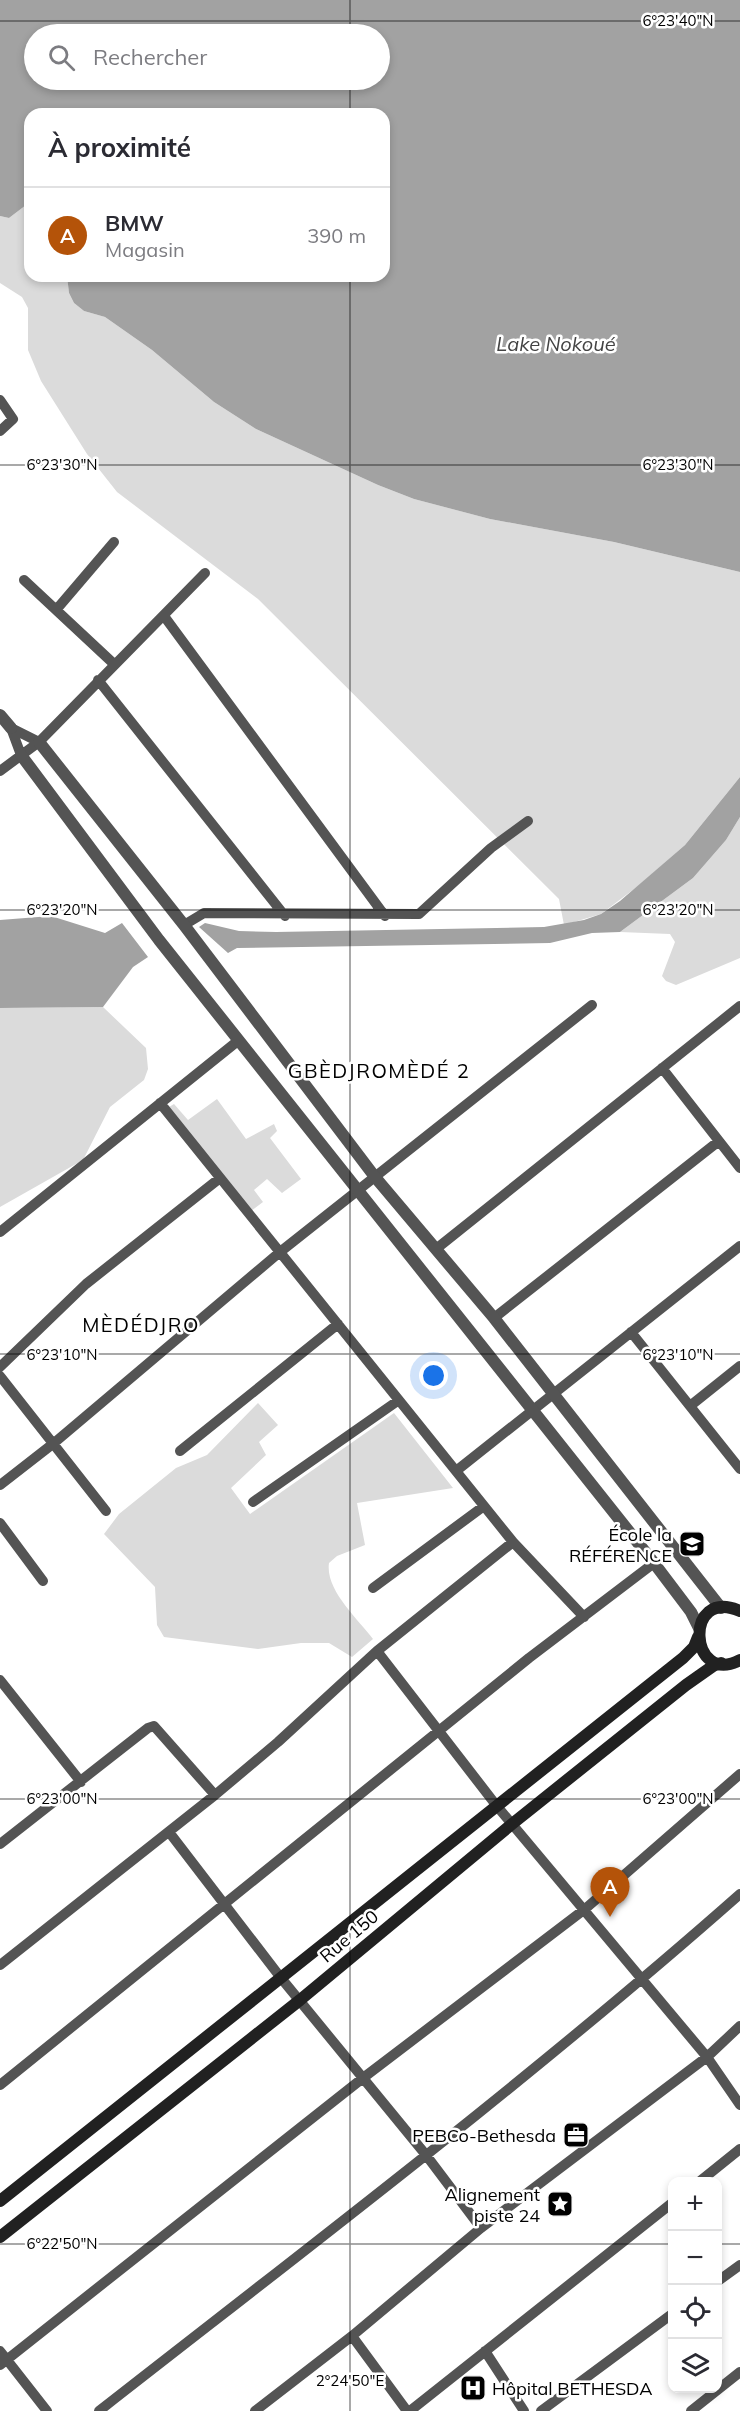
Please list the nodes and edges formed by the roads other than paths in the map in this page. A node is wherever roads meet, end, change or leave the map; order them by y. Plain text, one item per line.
1 (0, 400) edge
2 (0, 430) edge
3 (114, 542) dead end
4 (205, 573) dead end
5 (24, 580) dead end
6 (56, 610) junction
7 (164, 616) junction
8 (114, 664) junction
9 (98, 680) junction
10 (0, 715) edge
11 (11, 728) junction
12 (39, 742) junction
13 (21, 755) junction
14 (0, 771) edge
15 (528, 821) dead end
16 (285, 916) junction
17 (385, 916) junction
18 (184, 925) junction
19 (592, 1005) dead end
20 (740, 1006) edge
21 (239, 1040) junction
22 (662, 1068) junction
23 (160, 1103) junction
24 (719, 1142) junction
25 (740, 1168) edge
26 (375, 1177) junction
27 (220, 1178) junction
28 (357, 1191) junction
29 (0, 1232) edge
30 (740, 1246) edge
31 (436, 1249) junction
32 (280, 1252) junction
33 (494, 1318) junction
34 (338, 1324) junction
35 (631, 1332) junction
36 (740, 1366) edge
37 (0, 1367) edge
38 (0, 1376) edge
39 (552, 1394) junction
40 (399, 1400) junction
41 (690, 1406) junction
42 (534, 1411) junction
43 (54, 1443) junction
44 (180, 1450) dead end
45 (740, 1469) edge
46 (456, 1471) junction
47 (0, 1485) edge
48 (253, 1502) dead end
49 (484, 1506) junction
50 (106, 1511) dead end
51 (0, 1523) edge
52 (513, 1542) junction
53 (654, 1563) junction
54 (43, 1581) dead end
55 (373, 1588) dead end
56 (733, 1608) edge
57 (584, 1617) junction
58 (698, 1632) junction
59 (377, 1651) junction
60 (730, 1662) edge
61 (740, 1672) edge
62 (0, 1680) edge
63 (439, 1730) junction
64 (740, 1774) edge
65 (81, 1782) junction
66 (215, 1795) junction
67 (496, 1805) junction
68 (512, 1824) junction
69 (169, 1832) junction
70 (1, 1840) edge
71 (740, 1894) edge
72 (224, 1902) junction
73 (585, 1909) junction
74 (0, 1965) edge
75 (281, 1978) junction
76 (644, 1979) junction
77 (300, 2000) junction
78 (740, 2026) edge
79 (707, 2057) junction
80 (363, 2078) junction
81 (0, 2085) edge
82 (740, 2105) edge
83 (740, 2149) edge
84 (426, 2155) junction
85 (704, 2177) edge
86 (0, 2201) edge
87 (668, 2206) edge
88 (481, 2228) junction
89 (0, 2237) edge
90 (740, 2265) edge
91 (722, 2278) edge
92 (668, 2317) edge
93 (352, 2336) junction
94 (485, 2351) junction
95 (2, 2359) edge
96 (740, 2372) edge
97 (47, 2411) edge
98 (99, 2411) edge
99 (255, 2411) edge
100 (408, 2411) edge
101 (524, 2411) edge
102 (541, 2411) edge
103 (691, 2411) edge

1 - 2 street
3 - 6 street
4 - 7 street
5 - 6 street
6 - 8 street
7 - 8 street
7 - 17 street
8 - 9 street
9 - 12 street
9 - 16 street
10 - 11 street
11 - 12 street
11 - 13 street
12 - 13 street
12 - 18 street
13 - 14 street
13 - 21 street
15 - 17 street
16 - 17 street
16 - 18 street
18 - 26 street
19 - 26 street
20 - 22 street
21 - 23 street
21 - 28 street
22 - 24 street
22 - 31 street
23 - 27 street
23 - 29 street
24 - 25 street
24 - 33 street
26 - 28 street
26 - 31 street
27 - 32 street
27 - 37 street
28 - 32 street
28 - 42 street
30 - 35 street
31 - 33 street
32 - 34 street
32 - 43 street
33 - 39 street
34 - 40 street
34 - 44 street
35 - 39 street
35 - 41 street
36 - 41 street
38 - 43 street
39 - 42 street
39 - 56 street
40 - 46 street
40 - 48 street
41 - 45 street
42 - 46 street
42 - 53 street
43 - 47 street
43 - 50 street
46 - 49 street
49 - 52 street
49 - 55 street
51 - 54 street
52 - 57 street
52 - 59 street
53 - 57 street
53 - 58 street
56 - 58 main road, Rue 150
57 - 63 street
58 - 60 main road
58 - 67 main road, Rue 150
59 - 63 street
59 - 66 street
60 - 61 main road
60 - 68 main road, Rue 150
62 - 65 street
63 - 67 street
63 - 72 street
64 - 73 street
65 - 66 street
65 - 70 street
66 - 69 street
67 - 68 street
67 - 75 main road, Rue 150
68 - 73 street
68 - 77 main road, Rue 150
69 - 72 street
69 - 74 street
71 - 76 street
72 - 75 street
72 - 81 street
73 - 76 street
73 - 80 street
75 - 77 street
75 - 86 main road, Rue 150
76 - 79 street
76 - 84 street
77 - 80 street
77 - 89 main road, Rue 150
78 - 79 street
79 - 82 street
79 - 88 street
80 - 84 street
80 - 95 street
83 - 85 street
84 - 88 street
84 - 98 street
87 - 94 street
88 - 93 street
90 - 91 street
92 - 102 street
93 - 99 street
93 - 100 street
94 - 100 street
94 - 101 street
95 - 97 street
96 - 103 street

